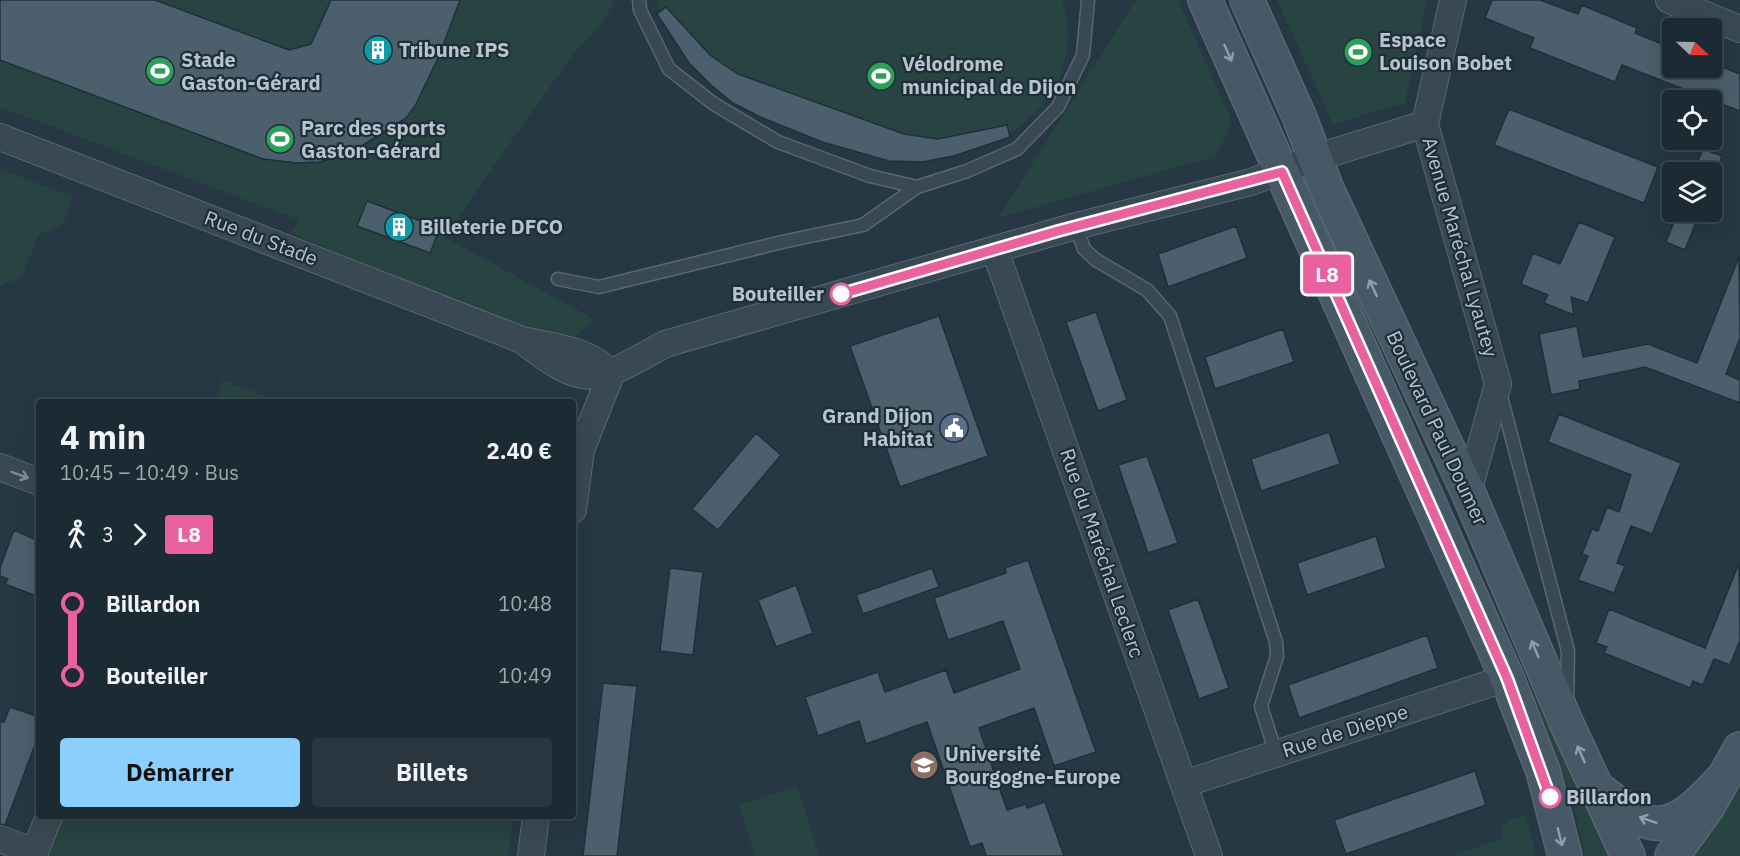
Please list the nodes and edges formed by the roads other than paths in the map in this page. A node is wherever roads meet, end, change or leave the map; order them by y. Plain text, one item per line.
1 (639, 0) edge
2 (1088, 0) edge
3 (1205, 0) edge
4 (1247, 0) edge
5 (1453, 0) edge
6 (1669, 0) edge
7 (1740, 29) edge
8 (1425, 124) junction
9 (0, 137) edge
10 (1315, 158) junction
11 (1282, 172) junction
12 (917, 187) junction
13 (1076, 226) junction
14 (995, 250) junction
15 (558, 279) dead end
16 (611, 374) junction
17 (1498, 384) junction
18 (0, 467) edge
19 (36, 481) edge
20 (576, 488) edge
21 (1468, 492) junction
22 (1507, 678) junction
23 (1566, 722) junction
24 (1276, 754) junction
25 (1735, 761) edge
26 (1184, 784) junction
27 (1595, 786) junction
28 (48, 819) edge
29 (536, 819) edge
30 (0, 839) edge
31 (531, 856) edge
32 (1209, 856) edge
33 (1565, 856) edge
34 (1628, 856) edge
35 (1671, 856) edge

1 - 12 lane
2 - 12 lane
3 -> 11 main road, Boulevard Paul Doumer
4 - 10 main road, Boulevard Paul Doumer
5 - 8 street, Avenue Maréchal Lyautey
6 - 7 street
8 - 10 street, Rue du Stade
8 - 17 street, Avenue Maréchal Lyautey
9 - 16 street, Rue du Stade
10 - 11 street, Rue du Stade
21 -> 10 main road, Boulevard Paul Doumer
11 - 13 street, Rue du Stade
11 - 22 main road, Boulevard Paul Doumer
12 - 15 lane
13 - 14 street, Rue du Stade
13 - 24 lane
14 - 16 street, Rue du Stade
14 - 26 street, Rue du Maréchal Leclerc
16 - 20 street
17 - 21 street, Avenue Maréchal Lyautey
17 - 23 lane
18 -> 19 street
23 -> 21 main road, Boulevard Paul Doumer
22 - 24 street, Rue de Dieppe
22 -> 33 main road, Boulevard Paul Doumer
27 -> 23 main road, Boulevard Paul Doumer
24 - 26 street, Rue de Dieppe
25 -> 27 main road
25 - 35 main road
26 - 32 street, Rue du Maréchal Leclerc
27 - 34 main road, Boulevard Paul Doumer
28 - 30 street
29 - 31 street

